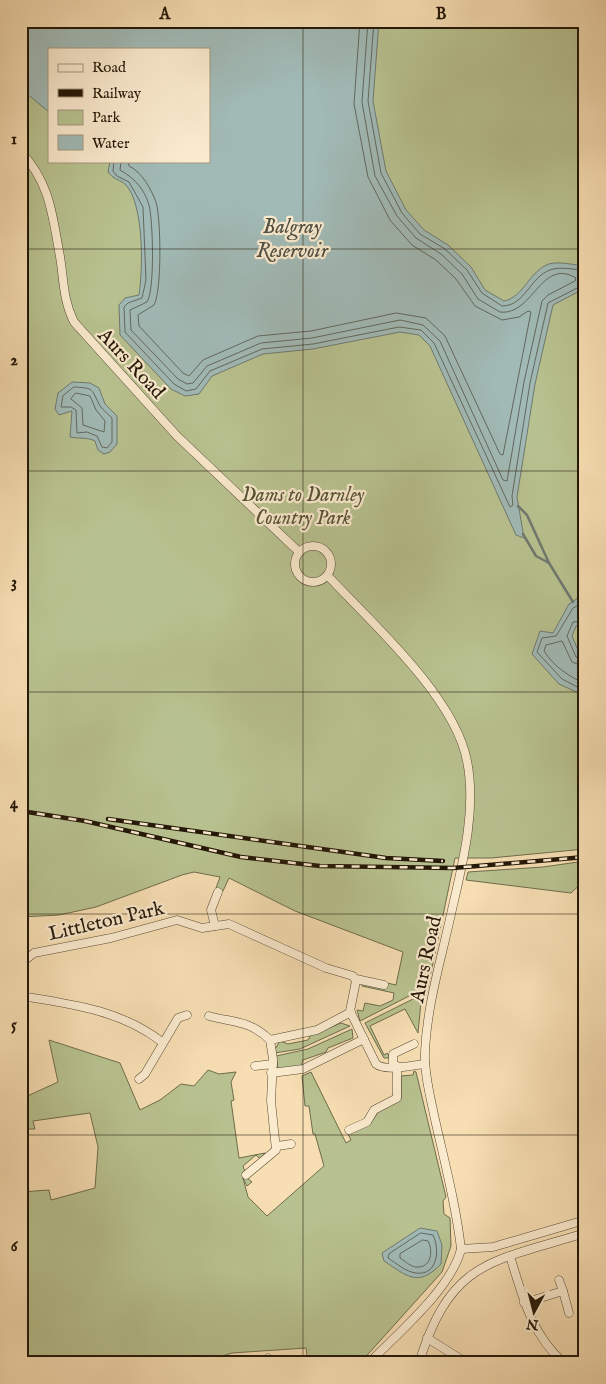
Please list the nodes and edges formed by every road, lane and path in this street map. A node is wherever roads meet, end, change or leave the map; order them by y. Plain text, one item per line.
1 (21, 152) edge
2 (299, 552) junction
3 (328, 576) junction
4 (218, 892) dead end
5 (215, 926) junction
6 (356, 979) junction
7 (21, 980) edge
8 (384, 985) dead end
9 (21, 996) edge
10 (351, 1012) junction
11 (186, 1015) dead end
12 (210, 1016) dead end
13 (364, 1039) junction
14 (270, 1040) junction
15 (162, 1042) junction
16 (414, 1044) dead end
17 (272, 1064) junction
18 (425, 1064) junction
19 (255, 1066) dead end
20 (395, 1066) junction
21 (271, 1073) junction
22 (139, 1079) dead end
23 (350, 1130) dead end
24 (292, 1144) dead end
25 (277, 1146) junction
26 (246, 1175) dead end
27 (585, 1220) edge
28 (585, 1233) edge
29 (461, 1249) junction
30 (510, 1256) junction
31 (559, 1280) dead end
32 (563, 1291) junction
33 (524, 1303) junction
34 (569, 1313) dead end
35 (427, 1338) junction
36 (369, 1363) edge
37 (419, 1363) edge
38 (467, 1363) edge
39 (564, 1363) edge

1 - 2 street, Aurs Road
2 - 3 street
2 - 3 street
3 - 18 street, Aurs Road
4 - 5 street
5 - 6 street, Littleton Park
5 - 7 street, Littleton Park
6 - 8 street, Littleton Park
6 - 10 street
9 - 15 street
10 - 13 street
10 - 14 street
11 - 15 street
12 - 14 street
13 - 20 street
13 - 21 street
14 - 17 street
15 - 22 street
16 - 20 street
17 - 19 street
17 - 21 street
18 - 20 street
18 - 29 street, Aurs Road
20 - 23 street
21 - 25 street
24 - 25 street
25 - 26 street
27 - 29 street
28 - 30 street
29 - 36 street
30 - 33 street
30 - 35 street
31 - 32 street
32 - 33 street
32 - 34 street
33 - 39 street
35 - 37 street
35 - 38 street

